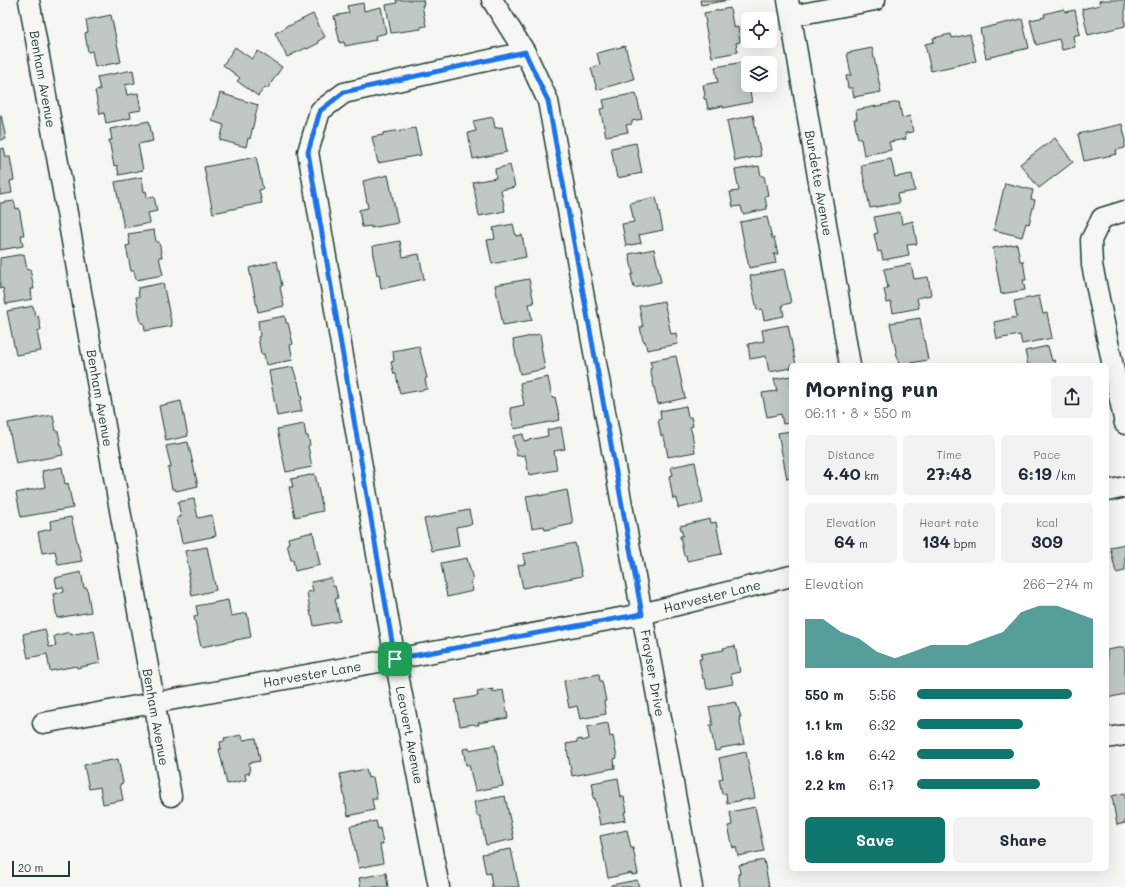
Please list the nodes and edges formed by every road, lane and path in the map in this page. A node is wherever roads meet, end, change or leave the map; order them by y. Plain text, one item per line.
1 (29, 0) edge
2 (492, 0) edge
3 (876, 0) edge
4 (789, 8) edge
5 (525, 52) junction
6 (1125, 211) edge
7 (850, 363) edge
8 (1125, 424) edge
9 (1125, 487) edge
10 (1109, 491) edge
11 (789, 577) edge
12 (642, 614) junction
13 (395, 659) junction
14 (154, 703) junction
15 (43, 723) dead end
16 (1125, 735) edge
17 (1109, 738) edge
18 (171, 796) dead end
19 (438, 887) edge
20 (692, 887) edge

1 - 14 street, Benham Avenue
2 - 5 street, Frayser Drive
3 - 4 street
4 - 7 street, Burdette Avenue
5 - 12 street, Frayser Drive
5 - 13 street, Leavert Avenue
6 - 8 street
9 - 10 street
11 - 12 street, Harvester Lane
12 - 13 street, Harvester Lane
12 - 20 street, Frayser Drive
13 - 14 street, Harvester Lane
13 - 19 street, Leavert Avenue
14 - 15 street, Harvester Lane
14 - 18 street, Benham Avenue
16 - 17 street

